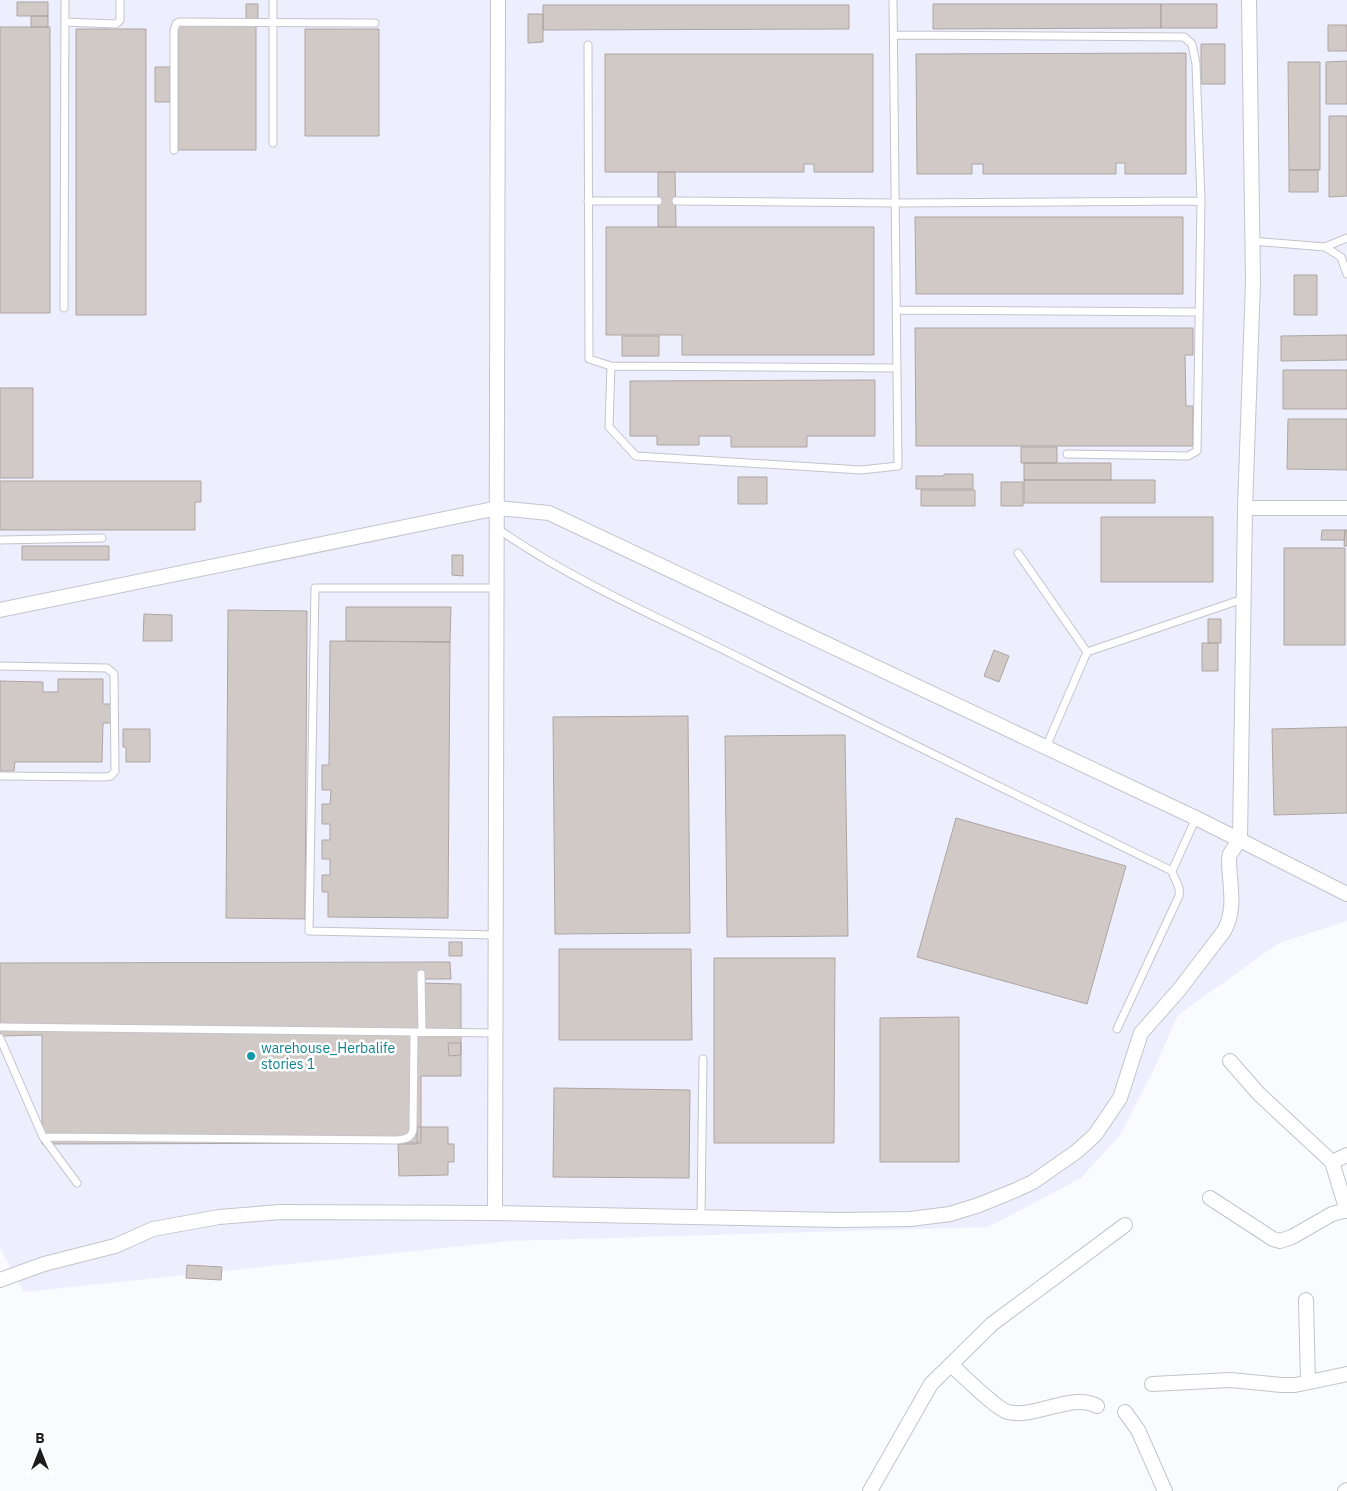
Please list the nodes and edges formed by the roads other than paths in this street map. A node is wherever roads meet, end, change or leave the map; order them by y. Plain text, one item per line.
1 (65, 0) edge
2 (120, 0) edge
3 (273, 0) edge
4 (498, 0) edge
5 (893, 0) edge
6 (1249, 0) edge
7 (65, 22) junction
8 (273, 23) junction
9 (375, 23) dead end
10 (894, 35) junction
11 (588, 45) dead end
12 (273, 143) dead end
13 (174, 150) dead end
14 (588, 201) junction
15 (658, 201) dead end
16 (676, 201) dead end
17 (1200, 201) junction
18 (896, 203) junction
19 (1347, 238) edge
20 (1252, 241) junction
21 (1325, 246) junction
22 (1347, 274) edge
23 (64, 308) dead end
24 (897, 310) junction
25 (1199, 312) junction
26 (611, 366) junction
27 (897, 368) junction
28 (1067, 454) dead end
29 (498, 508) junction
30 (1245, 508) junction
31 (1347, 508) edge
32 (498, 529) junction
33 (102, 538) dead end
34 (0, 540) edge
35 (1018, 553) dead end
36 (498, 588) junction
37 (1244, 599) junction
38 (0, 610) edge
39 (1087, 652) junction
40 (0, 666) edge
41 (1046, 747) junction
42 (0, 776) edge
43 (1196, 818) junction
44 (1240, 839) junction
45 (1172, 871) junction
46 (1347, 894) edge
47 (496, 935) junction
48 (420, 974) dead end
49 (0, 1027) edge
50 (1117, 1029) dead end
51 (414, 1032) junction
52 (422, 1032) junction
53 (496, 1033) junction
54 (0, 1038) edge
55 (703, 1059) dead end
56 (1230, 1061) dead end
57 (43, 1137) junction
58 (1347, 1155) edge
59 (1332, 1162) junction
60 (76, 1182) dead end
61 (1210, 1198) dead end
62 (1347, 1211) edge
63 (495, 1213) junction
64 (701, 1218) junction
65 (1125, 1225) dead end
66 (0, 1280) edge
67 (1306, 1300) dead end
68 (951, 1365) junction
69 (1347, 1374) edge
70 (1308, 1382) junction
71 (1152, 1384) dead end
72 (1097, 1406) dead end
73 (1125, 1412) dead end
74 (870, 1491) edge
75 (1164, 1491) edge

1 - 7 lane
2 - 7 lane
3 - 8 lane
4 - 29 street
5 - 10 lane
6 - 20 street
7 - 23 lane
8 - 9 lane
8 - 12 lane
8 - 13 lane
10 - 17 lane
10 - 18 lane
11 - 14 lane
14 - 15 lane
14 - 26 lane
16 - 18 lane
17 - 18 lane
17 - 25 lane
18 - 24 lane
19 - 21 lane
20 - 21 lane
20 - 30 street
21 - 22 lane
24 - 25 lane
24 - 27 lane
25 - 28 lane
26 - 27 lane
26 - 27 lane
29 - 32 street
29 - 38 street
29 - 41 street
30 - 31 street
30 - 37 street
32 - 36 street
32 - 45 lane
33 - 34 lane
35 - 39 lane
36 - 47 street
36 - 47 lane
37 - 39 lane
37 - 44 street
39 - 41 lane
40 - 42 lane
41 - 43 street
43 - 44 street
43 - 45 lane
44 - 46 street
44 - 64 street
45 - 50 lane
47 - 53 street
48 - 52 lane
49 - 51 lane
51 - 52 lane
51 - 57 lane
52 - 53 lane
53 - 63 street
54 - 57 lane
55 - 64 lane
56 - 59 street
57 - 60 lane
58 - 59 street
59 - 62 street
61 - 62 street
63 - 64 street
63 - 66 street
65 - 68 street
67 - 70 street
68 - 72 street
68 - 74 street
69 - 70 street
70 - 71 street
73 - 75 street

